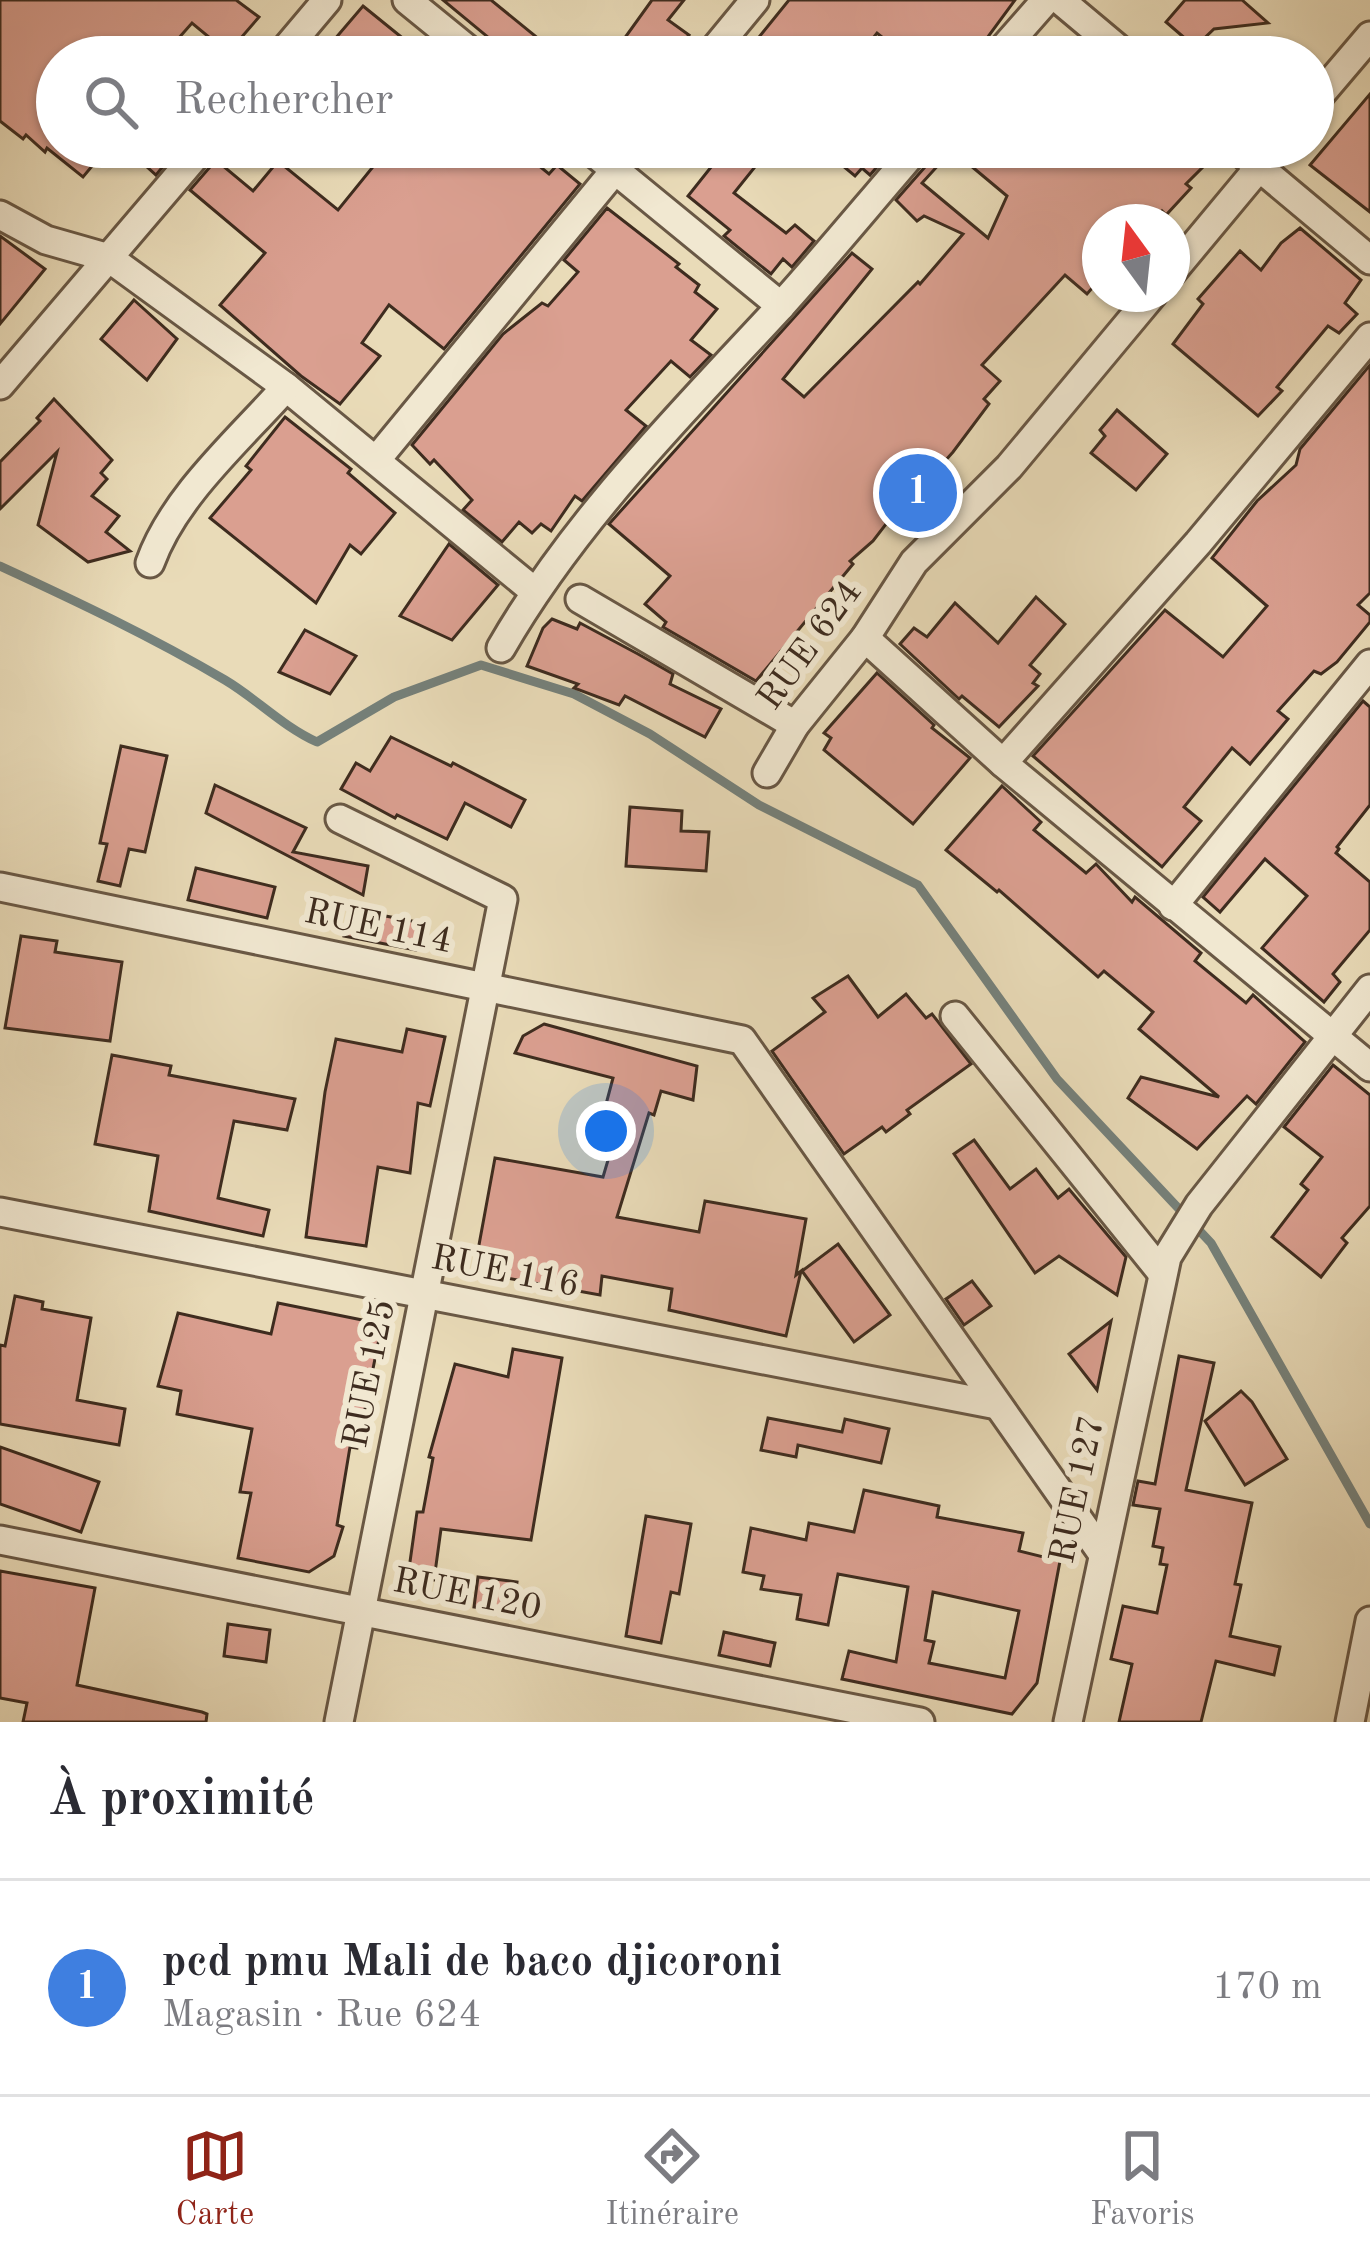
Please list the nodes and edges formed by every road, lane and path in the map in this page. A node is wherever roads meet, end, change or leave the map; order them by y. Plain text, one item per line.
1 (327, 0) edge
2 (407, 0) edge
3 (755, 0) edge
4 (1046, 0) edge
5 (1060, 0) edge
6 (297, 36) edge
7 (451, 36) edge
8 (725, 36) edge
9 (1014, 36) edge
10 (1103, 36) edge
11 (1370, 36) edge
12 (1334, 79) edge
13 (184, 168) edge
14 (613, 168) edge
15 (900, 168) edge
16 (1259, 168) edge
17 (1279, 168) edge
18 (615, 170) junction
19 (0, 215) edge
20 (1190, 250) edge
21 (109, 258) junction
22 (1370, 260) edge
23 (781, 306) junction
24 (1138, 312) edge
25 (1370, 337) edge
26 (0, 385) edge
27 (286, 386) junction
28 (377, 459) junction
29 (150, 563) dead end
30 (534, 591) junction
31 (580, 599) dead end
32 (865, 638) junction
33 (501, 648) dead end
34 (1370, 664) edge
35 (795, 725) junction
36 (1003, 763) junction
37 (766, 772) dead end
38 (340, 819) dead end
39 (0, 887) edge
40 (1173, 906) junction
41 (485, 987) junction
42 (1370, 989) edge
43 (956, 1016) dead end
44 (1331, 1036) junction
45 (1370, 1067) edge
46 (0, 1212) edge
47 (1162, 1273) junction
48 (424, 1294) junction
49 (997, 1405) junction
50 (0, 1540) edge
51 (1102, 1553) junction
52 (361, 1611) junction
53 (1370, 1621) edge
54 (339, 1722) edge
55 (920, 1722) edge
56 (1068, 1722) edge
57 (1350, 1722) edge

1 - 6 street
2 - 7 street
3 - 8 street
4 - 9 street
5 - 10 street
11 - 12 street
13 - 21 street
14 - 18 street
15 - 23 street
16 - 20 street
17 - 22 street
18 - 23 street
18 - 28 street
19 - 21 street
21 - 26 street
21 - 27 street
23 - 30 street
24 - 32 street, RUE 624
25 - 36 street
27 - 28 street
27 - 29 street
28 - 30 street
30 - 33 street
31 - 35 street
32 - 35 street, RUE 624
32 - 36 street
34 - 40 street
35 - 37 street, RUE 624
36 - 40 street
38 - 41 street, RUE 125
39 - 41 street, RUE 114
40 - 44 street
41 - 48 street, RUE 125
41 - 49 street, RUE 114
42 - 44 street, RUE 127
43 - 47 street
44 - 45 street
44 - 47 street, RUE 127
46 - 48 street, RUE 116
47 - 51 street, RUE 127
48 - 49 street, RUE 116
48 - 52 street, RUE 125
49 - 51 street
50 - 52 street, RUE 120
51 - 56 street, RUE 127
52 - 54 street, RUE 125
52 - 55 street, RUE 120
53 - 57 street

